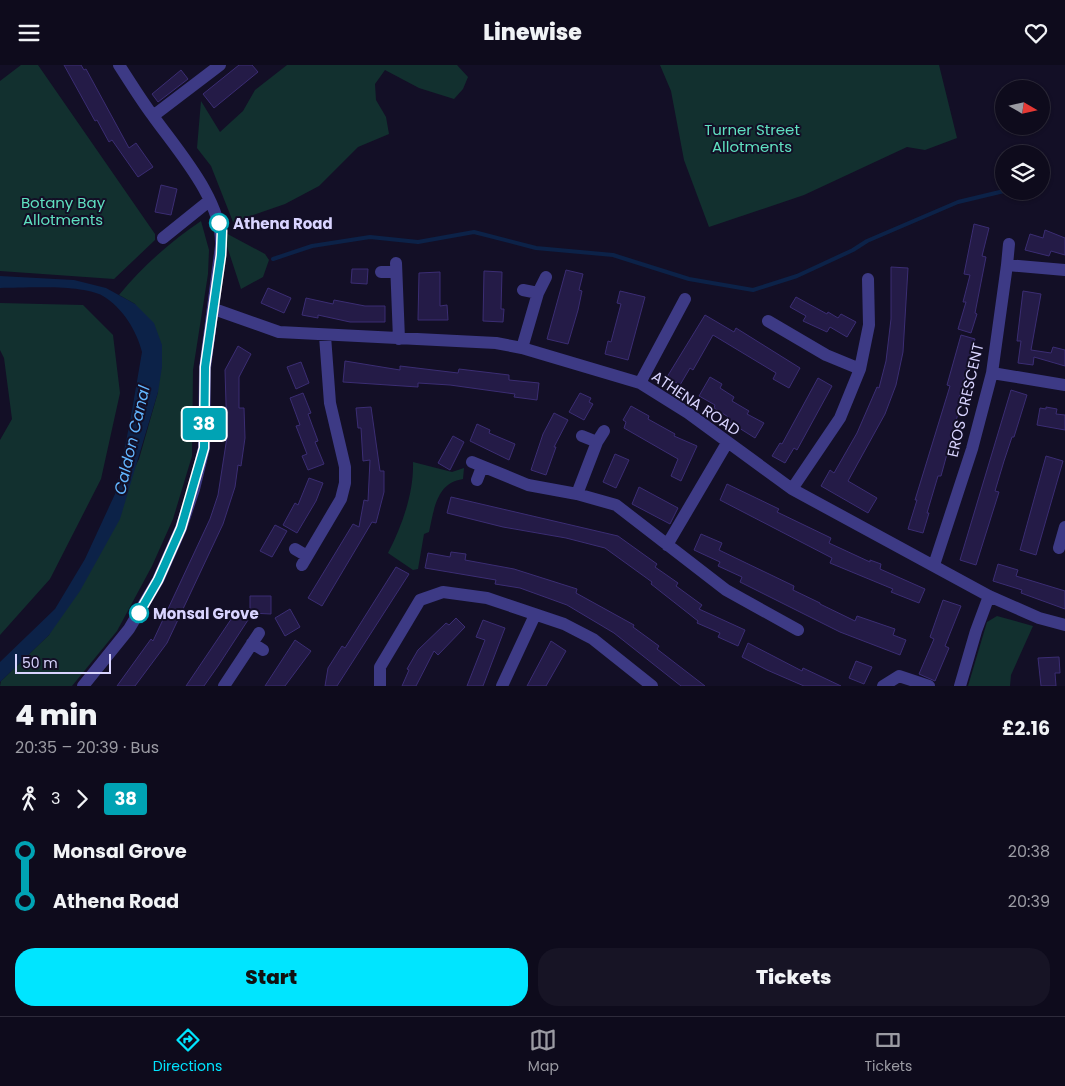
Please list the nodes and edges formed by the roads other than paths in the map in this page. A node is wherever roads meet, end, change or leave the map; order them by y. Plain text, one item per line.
1 (119, 65) edge
2 (220, 65) edge
3 (153, 116) junction
4 (208, 201) junction
5 (163, 239) dead end
6 (1009, 245) dead end
7 (1007, 265) junction
8 (1065, 270) edge
9 (381, 272) dead end
10 (546, 277) dead end
11 (868, 279) dead end
12 (523, 289) dead end
13 (538, 293) junction
14 (685, 299) dead end
15 (214, 309) junction
16 (664, 311) dead end
17 (675, 317) junction
18 (768, 321) dead end
19 (325, 336) junction
20 (399, 339) junction
21 (522, 348) junction
22 (860, 369) junction
23 (992, 373) junction
24 (640, 383) junction
25 (1065, 385) edge
26 (604, 431) dead end
27 (582, 436) dead end
28 (597, 442) junction
29 (726, 443) junction
30 (476, 480) dead end
31 (792, 489) junction
32 (577, 494) junction
33 (1065, 527) edge
34 (666, 545) junction
35 (1059, 548) dead end
36 (295, 549) dead end
37 (934, 565) junction
38 (989, 596) junction
39 (535, 615) junction
40 (1065, 625) edge
41 (783, 637) dead end
42 (258, 642) dead end
43 (376, 681) edge
44 (649, 685) edge
45 (84, 686) edge
46 (224, 686) edge
47 (502, 686) edge
48 (883, 686) edge
49 (929, 686) edge
50 (960, 686) edge

1 - 3 street
2 - 3 street
3 - 4 street
4 - 5 street
4 - 15 street
6 - 7 street, EROS CRESCENT
7 - 8 street
7 - 23 street, EROS CRESCENT
9 - 20 street
10 - 13 street
11 - 22 street
12 - 13 street
13 - 21 street
14 - 17 street
15 - 19 street, ATHENA ROAD
15 - 45 street
16 - 17 street
17 - 24 street
18 - 22 street
19 - 20 street, ATHENA ROAD
19 - 36 street
20 - 21 street, ATHENA ROAD
21 - 24 street, ATHENA ROAD
22 - 31 street
23 - 25 street
23 - 37 street, EROS CRESCENT
24 - 29 street, ATHENA ROAD
26 - 28 street
27 - 28 street
28 - 32 street
29 - 31 street, ATHENA ROAD
29 - 34 street
30 - 32 street
31 - 37 street, ATHENA ROAD
32 - 34 street
33 - 35 street
34 - 41 street
37 - 38 street, ATHENA ROAD
38 - 40 street, ATHENA ROAD
38 - 50 street
39 - 43 street
39 - 44 street
39 - 47 street
42 - 46 street
48 - 49 street

